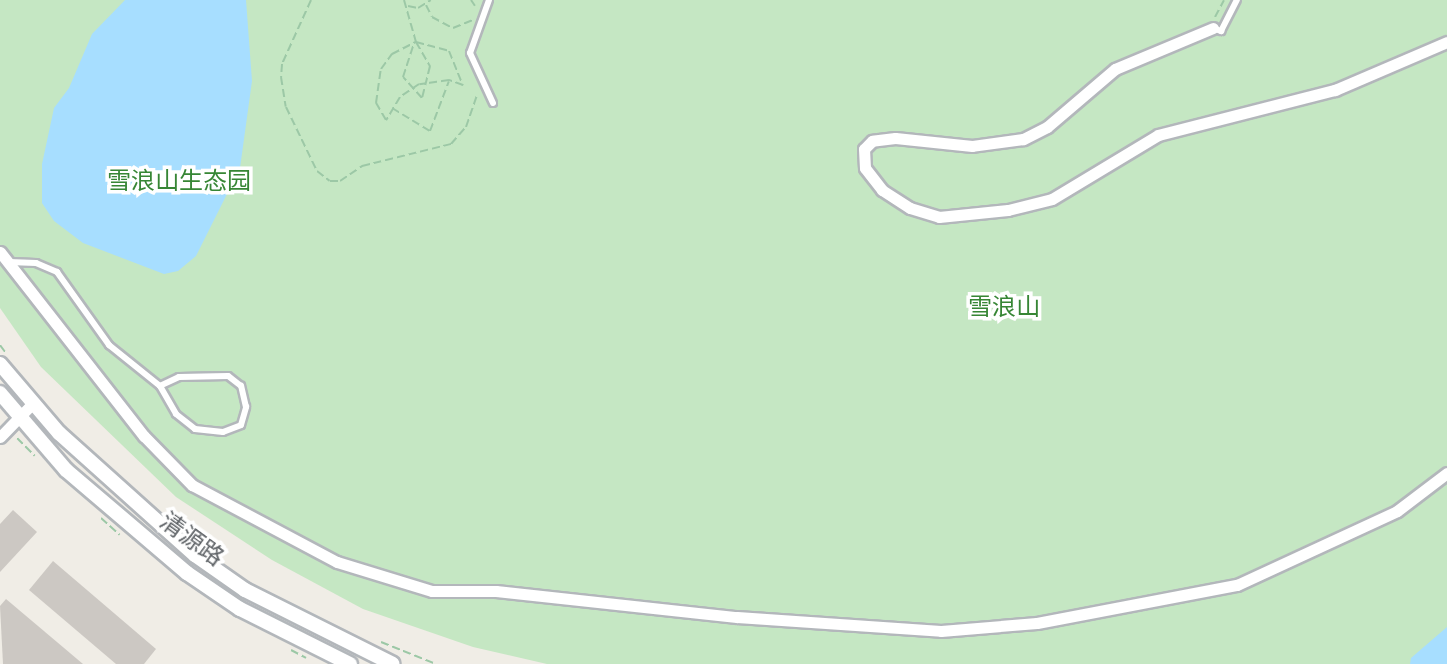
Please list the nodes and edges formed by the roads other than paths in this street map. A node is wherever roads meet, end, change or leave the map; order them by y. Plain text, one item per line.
1 (489, 0) edge
2 (1237, 0) edge
3 (1214, 23) joint
4 (1447, 42) edge
5 (493, 103) dead end
6 (3, 257) edge
7 (4, 360) edge
8 (160, 386) junction
9 (0, 393) edge
10 (32, 404) junction
11 (19, 417) junction
12 (0, 437) edge
13 (1447, 473) edge
14 (350, 664) edge
15 (393, 664) edge

1 - 5 lane
2 - 3 lane
3 - 4 street
6 - 8 lane
6 - 13 street
7 - 10 street, 清源路
8 - 8 lane
9 - 11 street, 清源路
10 - 11 street
10 - 15 street, 清源路
11 - 12 street
11 - 14 street, 清源路

